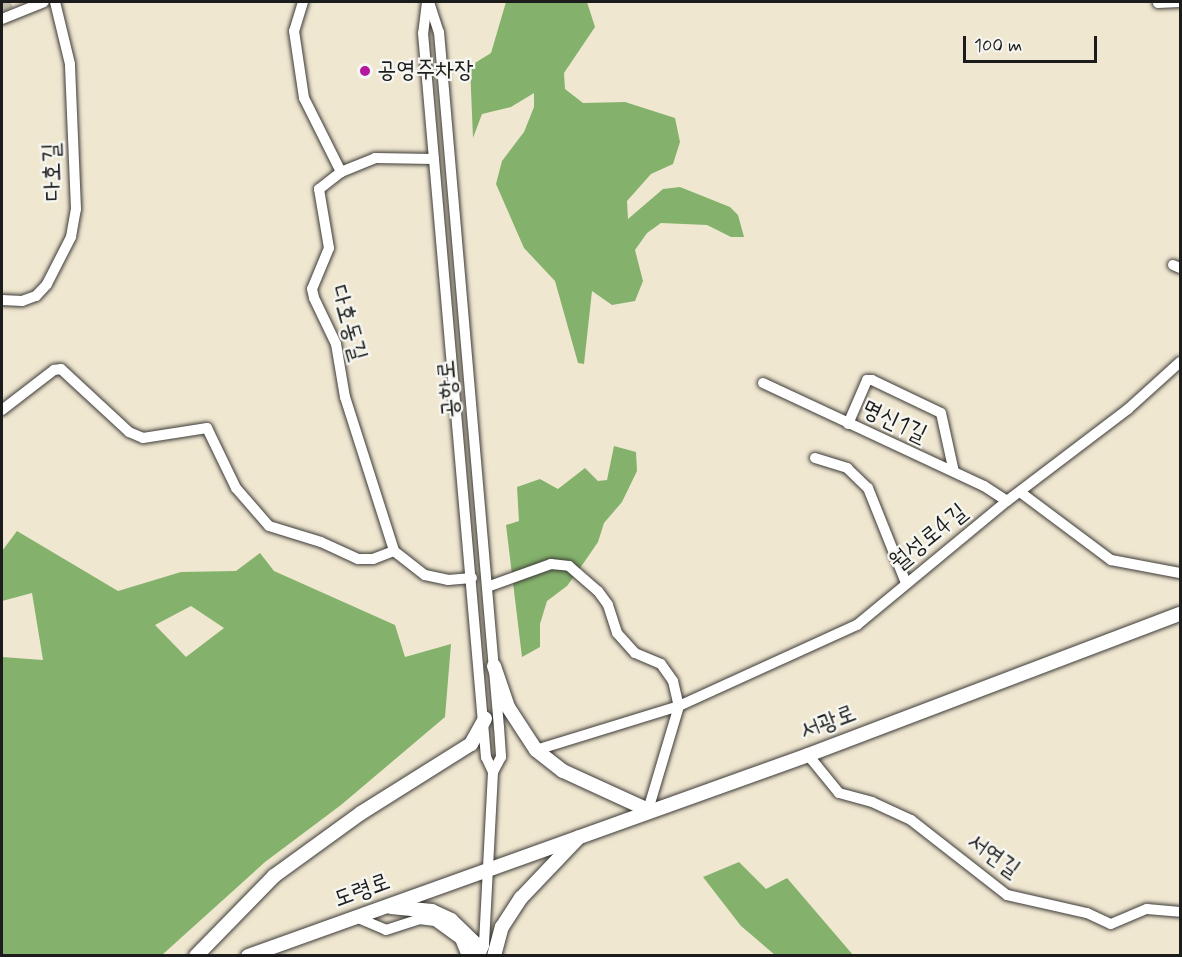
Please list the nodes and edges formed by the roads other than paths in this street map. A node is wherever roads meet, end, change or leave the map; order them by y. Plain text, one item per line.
1 (44, 2) edge
2 (55, 2) edge
3 (303, 2) edge
4 (428, 2) edge
5 (1179, 2) edge
6 (1158, 3) edge
7 (2, 19) edge
8 (434, 159) junction
9 (341, 172) junction
10 (2, 300) edge
11 (1180, 362) edge
12 (763, 383) dead end
13 (2, 410) edge
14 (848, 424) junction
15 (815, 459) dead end
16 (954, 472) junction
17 (1020, 492) junction
18 (1007, 501) junction
19 (394, 551) junction
20 (1180, 573) edge
21 (472, 578) junction
22 (906, 583) junction
23 (487, 587) junction
24 (1180, 615) edge
25 (494, 666) junction
26 (679, 706) junction
27 (485, 719) junction
28 (536, 750) junction
29 (808, 755) junction
30 (493, 772) junction
31 (648, 810) junction
32 (582, 834) junction
33 (489, 867) junction
34 (386, 907) junction
35 (1180, 912) edge
36 (358, 918) junction
37 (485, 954) edge
38 (196, 956) edge
39 (248, 956) edge
40 (467, 956) edge

1 - 7 street
2 - 10 street, 다호길
3 - 9 street
4 - 8 street, 공항로
4 - 23 street, 공항로
5 - 6 street
8 - 9 street
8 - 21 street, 공항로
9 - 19 street, 다호동길
11 - 17 street, 월성로4길
12 - 14 street, 명신1길
13 - 19 street
14 - 16 street, 명신1길
14 - 16 street
15 - 22 street
16 - 18 street, 명신1길
17 - 18 street, 월성로4길
17 - 20 street
18 - 22 street, 월성로4길
19 - 21 street
21 - 27 street, 공항로
22 - 26 street, 월성로4길
23 - 25 street, 공항로
23 - 26 street
24 - 29 main road, 서광로
25 - 28 main road
25 - 30 street, 공항로
26 - 28 street, 월성로4길
26 - 31 street
27 - 30 street, 공항로
27 - 38 main road
28 - 31 main road
29 - 31 main road, 서광로
29 - 35 street, 서연길
30 - 33 street, 공항로
31 - 32 main road, 서광로
32 - 33 main road, 서광로
32 - 37 main road
33 - 34 main road, 도령로
33 - 37 street, 공항로
34 - 36 main road, 도령로
34 - 37 main road
36 - 39 main road, 도령로
36 - 40 street

